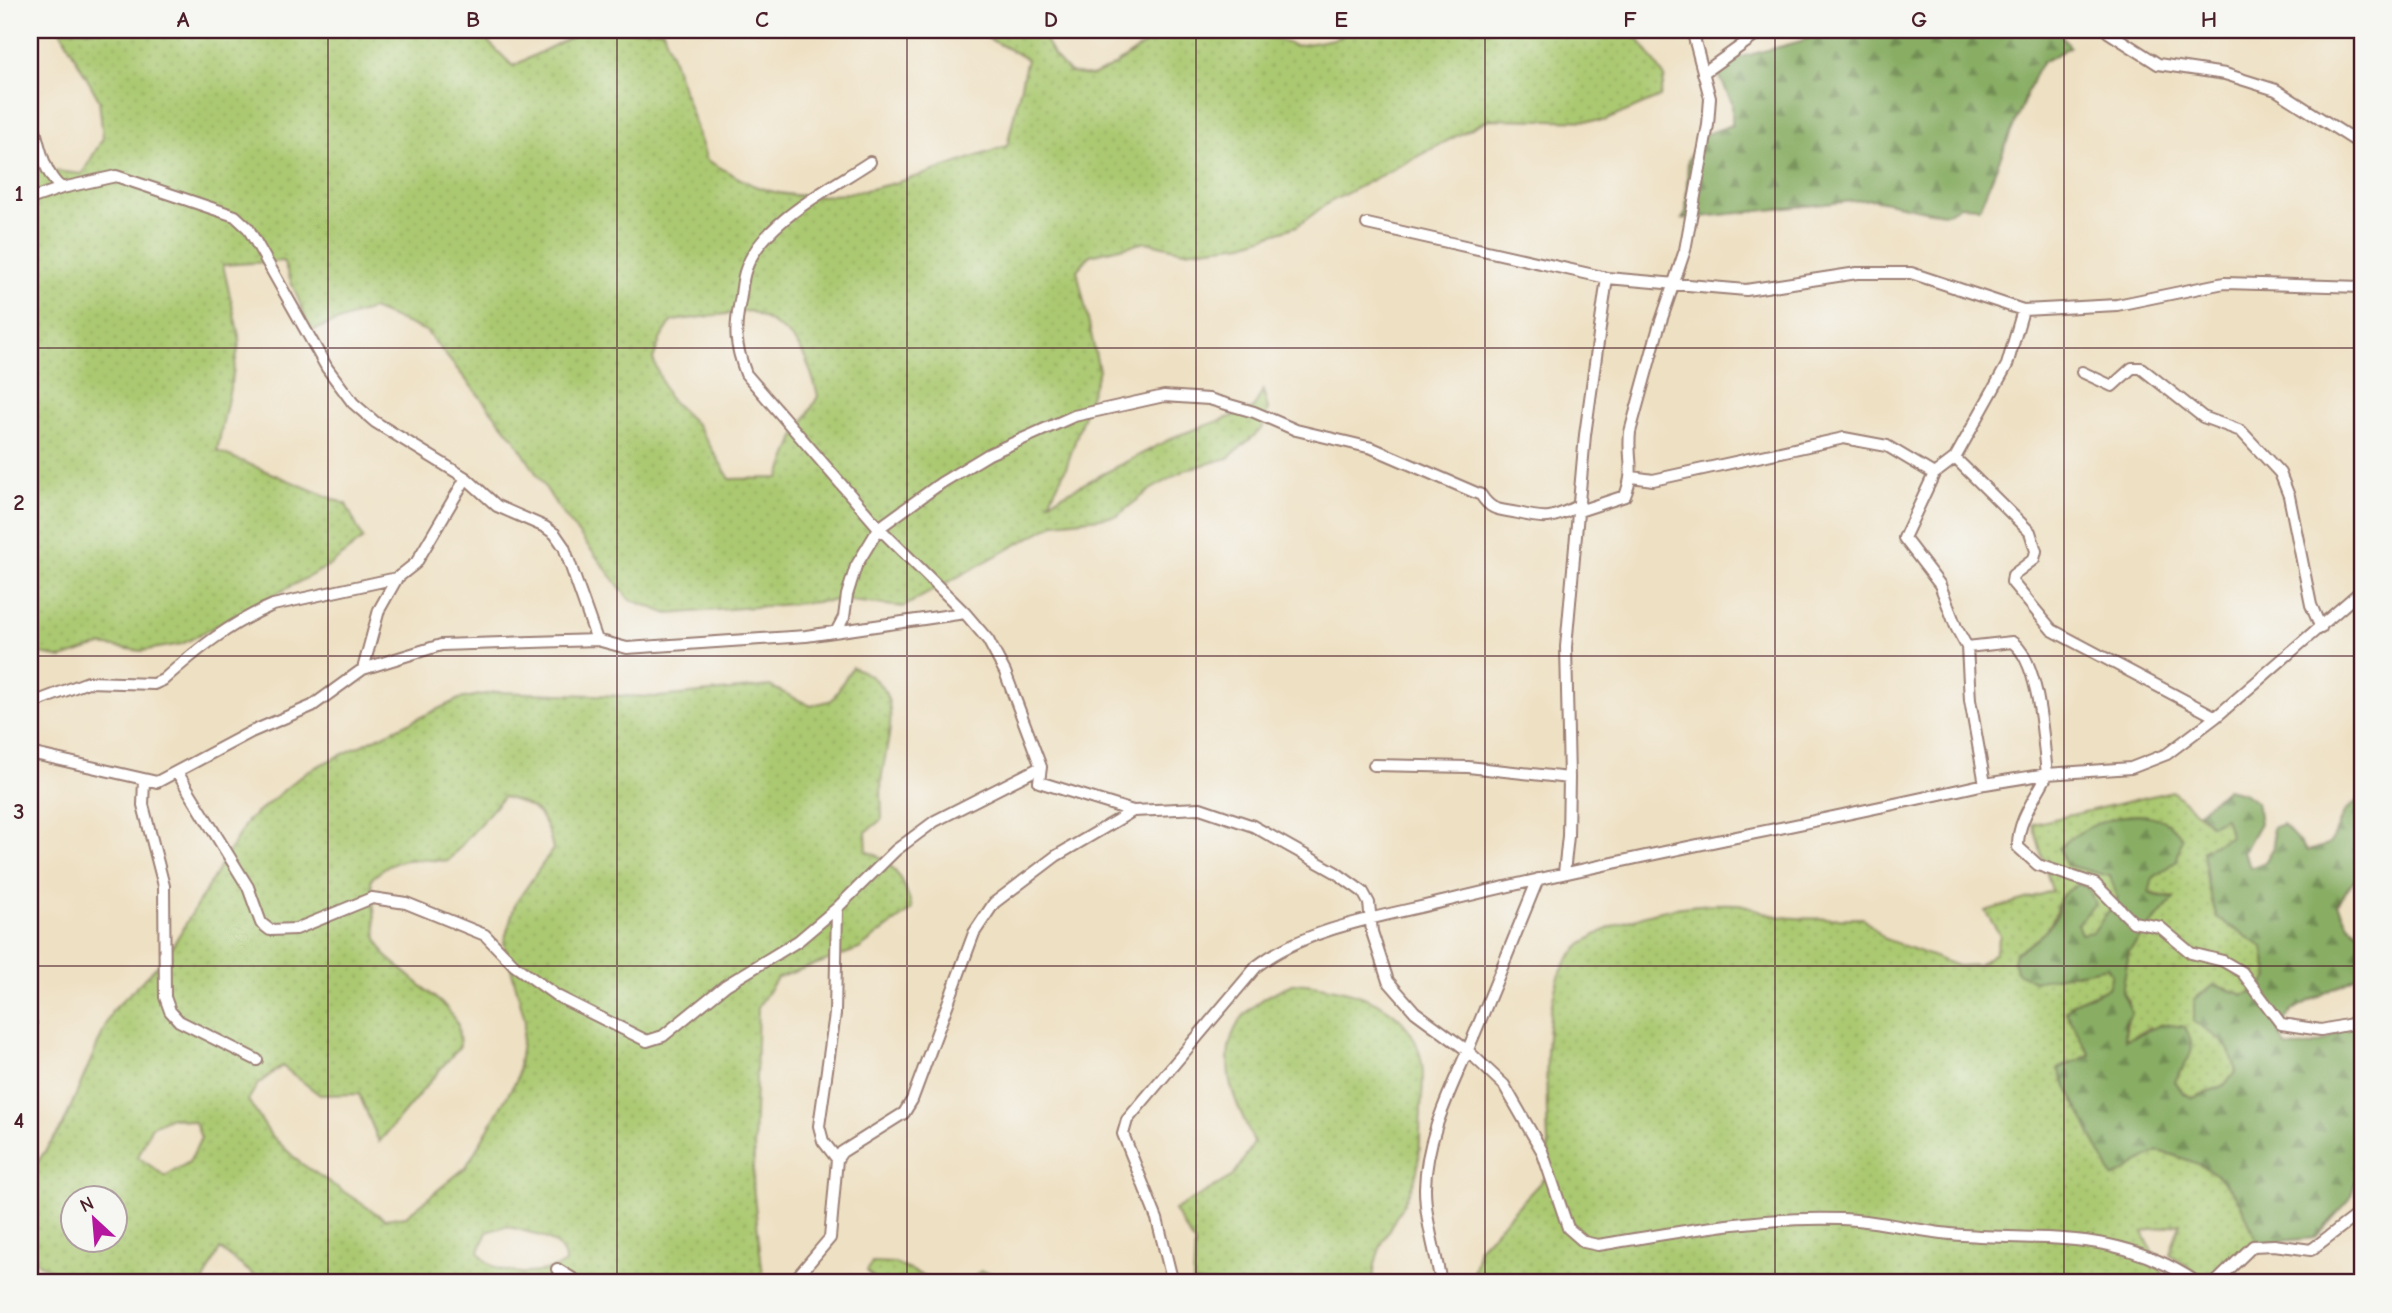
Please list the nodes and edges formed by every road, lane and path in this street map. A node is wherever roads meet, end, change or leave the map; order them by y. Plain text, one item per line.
1 (1692, 30) edge
2 (1763, 30) edge
3 (2108, 32) dead end
4 (1703, 73) junction
5 (30, 112) edge
6 (2362, 145) edge
7 (870, 162) dead end
8 (62, 188) junction
9 (30, 199) edge
10 (1367, 224) dead end
11 (1607, 278) junction
12 (1675, 284) junction
13 (2362, 287) edge
14 (2023, 310) junction
15 (2082, 372) dead end
16 (1955, 458) junction
17 (1934, 474) junction
18 (1632, 477) junction
19 (466, 478) junction
20 (1580, 508) junction
21 (879, 528) junction
22 (397, 578) junction
23 (2362, 590) edge
24 (965, 613) junction
25 (2321, 628) junction
26 (837, 630) junction
27 (597, 640) junction
28 (1967, 647) junction
29 (363, 669) junction
30 (30, 704) edge
31 (2216, 717) junction
32 (30, 753) edge
33 (1374, 765) dead end
34 (1041, 767) junction
35 (177, 772) junction
36 (2047, 775) junction
37 (1569, 778) junction
38 (144, 780) junction
39 (1985, 784) junction
40 (1133, 811) junction
41 (1564, 873) junction
42 (1538, 879) junction
43 (837, 908) junction
44 (1372, 918) junction
45 (2362, 1022) edge
46 (1468, 1051) junction
47 (257, 1060) dead end
48 (837, 1159) junction
49 (2362, 1211) edge
50 (556, 1269) dead end
51 (580, 1283) edge
52 (792, 1283) edge
53 (1173, 1283) edge
54 (1441, 1283) edge
55 (2198, 1283) edge
56 (2214, 1283) edge

1 - 4 street
2 - 4 street
3 - 6 street
4 - 12 street
5 - 8 street
7 - 21 street
8 - 9 street
8 - 19 street
10 - 11 street
11 - 12 street
11 - 20 street
12 - 14 street
12 - 18 street
13 - 14 street
14 - 16 street
15 - 25 street
16 - 17 street
16 - 31 street
17 - 18 street
17 - 28 street
18 - 20 street
19 - 22 street
19 - 27 street
20 - 21 street
20 - 37 street
21 - 24 street
21 - 26 street
22 - 29 street
22 - 30 street
23 - 25 street
24 - 26 street
24 - 34 street
25 - 31 street
26 - 27 street
27 - 29 street
28 - 36 street
28 - 39 street
29 - 35 street
31 - 36 street
32 - 38 street
33 - 37 street
34 - 40 street
34 - 43 street
35 - 38 street
35 - 43 street
36 - 39 street
36 - 45 street
37 - 41 street
38 - 47 street
39 - 41 street
40 - 44 street
40 - 48 street
41 - 42 street
42 - 44 street
42 - 46 street
43 - 48 street
44 - 46 street
44 - 53 street
46 - 54 street
46 - 55 street
48 - 52 street
49 - 56 street
50 - 51 street

